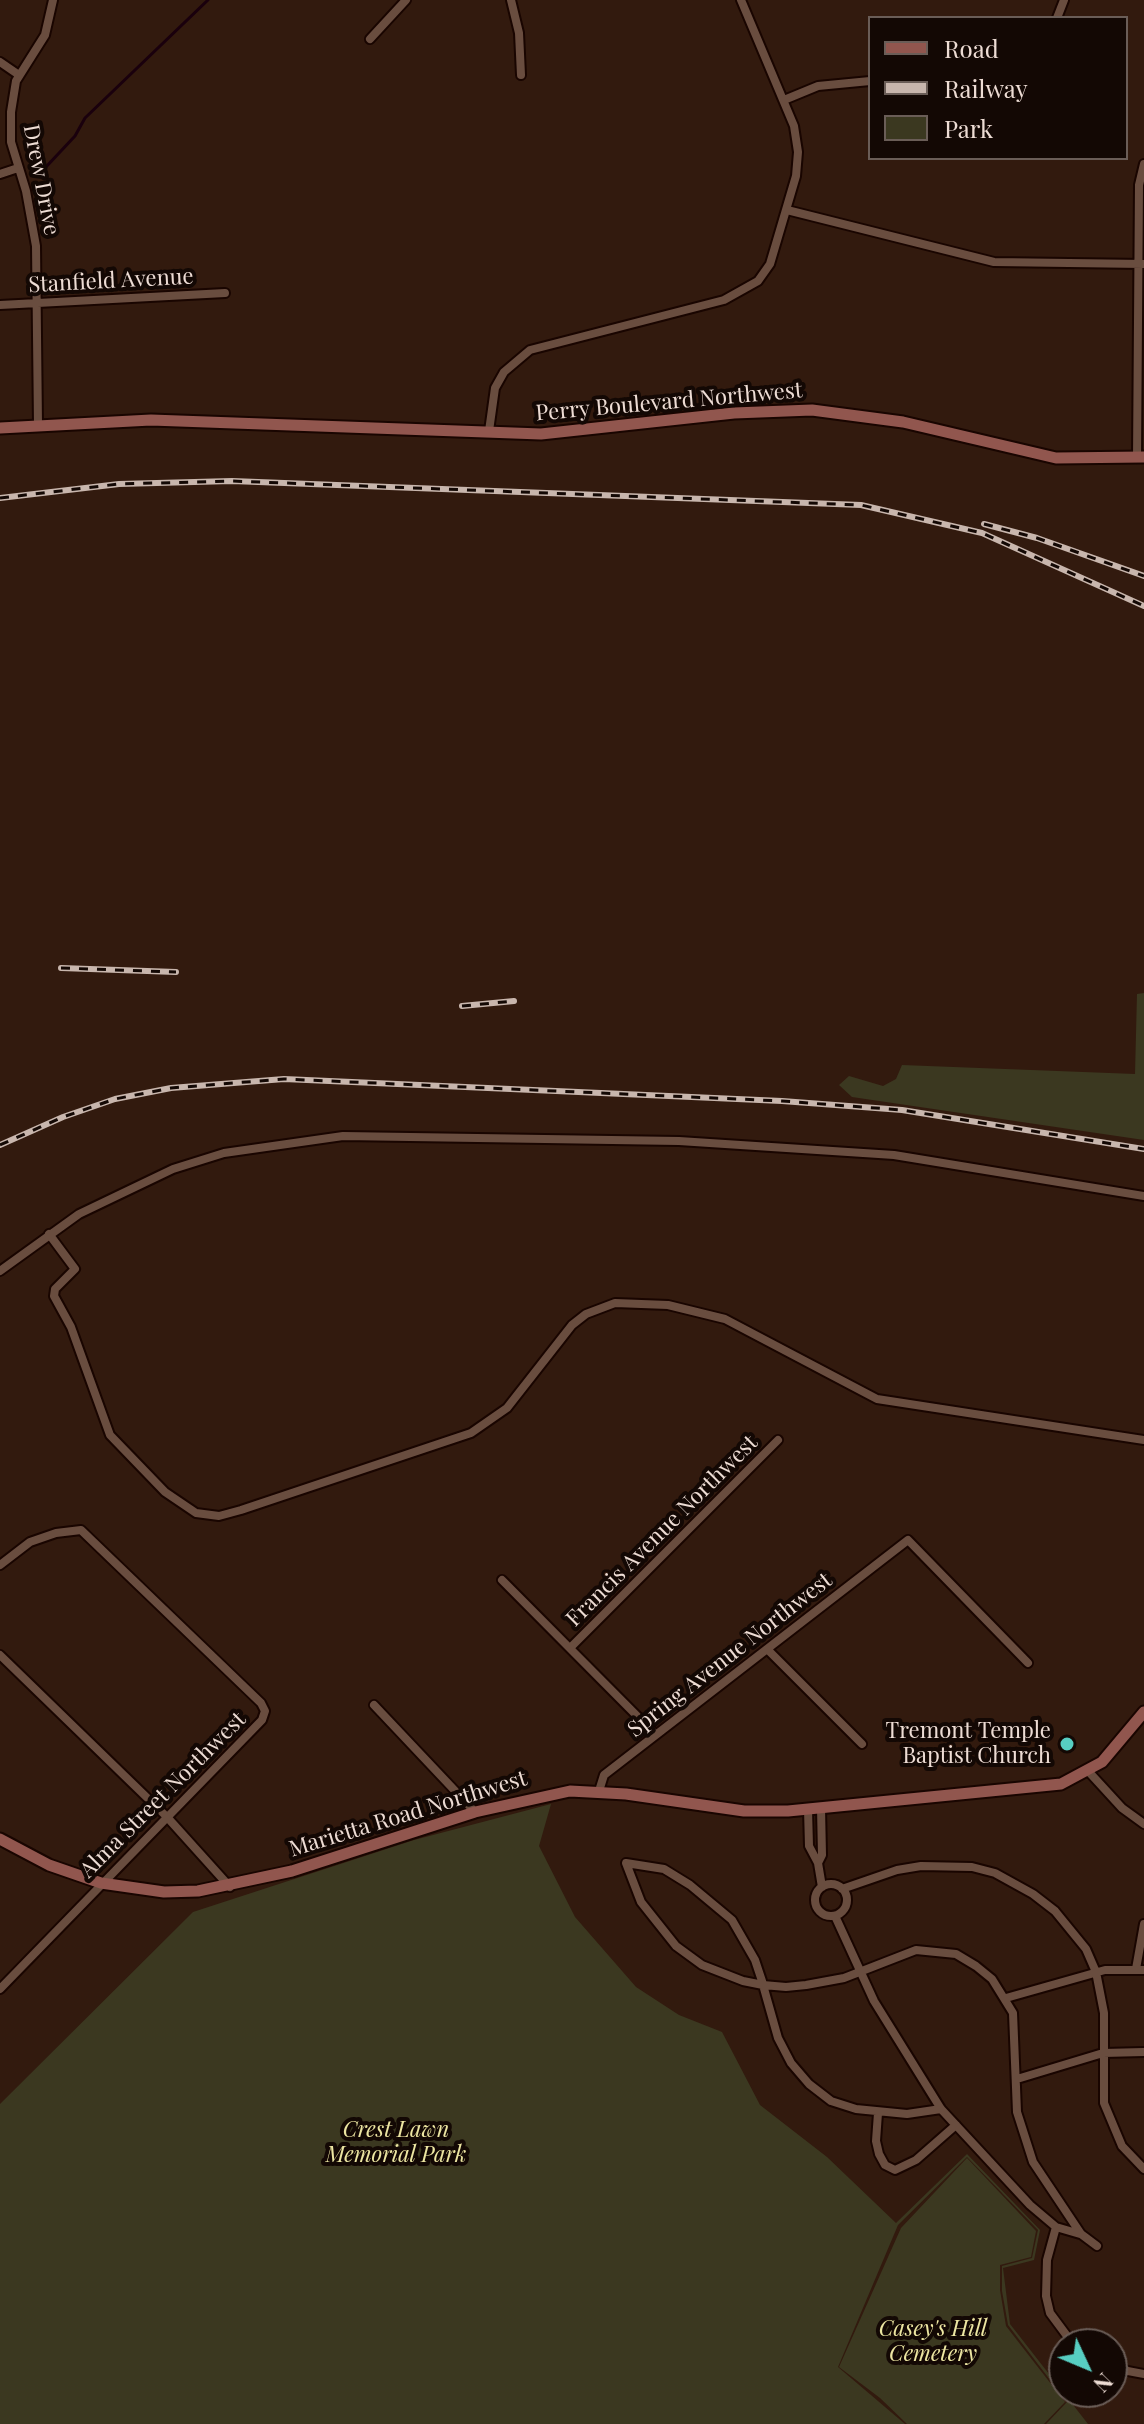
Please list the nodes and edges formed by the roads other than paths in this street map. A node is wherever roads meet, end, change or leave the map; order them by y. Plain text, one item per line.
1 (53, 0) edge
2 (406, 0) edge
3 (511, 0) edge
4 (741, 0) edge
5 (370, 39) dead end
6 (0, 62) edge
7 (19, 75) junction
8 (521, 75) dead end
9 (868, 81) edge
10 (784, 100) junction
11 (1144, 164) edge
12 (18, 168) junction
13 (0, 174) edge
14 (787, 210) junction
15 (1140, 264) edge
16 (225, 293) dead end
17 (38, 304) junction
18 (0, 305) edge
19 (38, 425) junction
20 (0, 428) edge
21 (489, 431) junction
22 (1141, 457) edge
23 (1144, 1196) edge
24 (49, 1234) junction
25 (0, 1271) edge
26 (778, 1440) dead end
27 (1144, 1440) edge
28 (0, 1565) edge
29 (502, 1580) dead end
30 (571, 1647) junction
31 (767, 1649) junction
32 (0, 1655) edge
33 (1028, 1663) dead end
34 (374, 1705) dead end
35 (1144, 1712) edge
36 (656, 1735) junction
37 (862, 1744) dead end
38 (1089, 1772) junction
39 (599, 1791) junction
40 (821, 1808) junction
41 (808, 1809) junction
42 (475, 1812) junction
43 (167, 1817) junction
44 (1144, 1824) edge
45 (0, 1839) edge
46 (818, 1863) junction
47 (101, 1883) junction
48 (230, 1887) junction
49 (822, 1887) junction
50 (842, 1889) junction
51 (835, 1916) junction
52 (1144, 1924) edge
53 (1140, 1970) edge
54 (859, 1972) junction
55 (1096, 1972) junction
56 (763, 1985) junction
57 (0, 1989) edge
58 (1006, 1998) junction
59 (1144, 2052) edge
60 (1103, 2053) junction
61 (1017, 2079) junction
62 (941, 2109) junction
63 (878, 2113) junction
64 (956, 2125) junction
65 (1144, 2169) edge
66 (1056, 2227) junction
67 (1081, 2234) junction
68 (1097, 2246) dead end
69 (1061, 2328) edge

1 - 7 street, Drew Drive
2 - 5 street
3 - 8 street
4 - 10 street
6 - 7 street
7 - 12 street, Drew Drive
9 - 10 street
10 - 14 street
11 - 15 street
12 - 13 street
12 - 17 street, Drew Drive
14 - 15 street
14 - 21 street
15 - 22 street
16 - 17 street, Stanfield Avenue
17 - 18 street, Stanfield Avenue
17 - 19 street, Drew Drive
19 - 20 main road, Perry Boulevard Northwest
19 - 21 main road, Perry Boulevard Northwest
21 - 22 main road, Perry Boulevard Northwest
23 - 24 street
24 - 25 street
24 - 27 street
26 - 30 street, Francis Avenue Northwest
28 - 43 street, Alma Street Northwest
29 - 30 street
30 - 36 street
31 - 33 street, Spring Avenue Northwest
31 - 36 street, Spring Avenue Northwest
31 - 37 street
32 - 43 street
34 - 42 street
35 - 38 main road, Marietta Road Northwest
36 - 39 street, Spring Avenue Northwest
38 - 40 main road, Marietta Road Northwest
38 - 44 street
39 - 41 main road, Marietta Road Northwest
39 - 42 main road, Marietta Road Northwest
40 - 41 main road, Marietta Road Northwest
40 - 46 street
41 - 46 street
42 - 48 main road, Marietta Road Northwest
43 - 47 street, Alma Street Northwest
43 - 48 street
45 - 47 main road, Marietta Road Northwest
46 - 49 street
47 - 48 main road, Marietta Road Northwest
47 - 57 street, Alma Street Northwest
49 - 50 street
49 - 51 street
50 - 51 street
50 - 55 street
51 - 54 street
52 - 53 street
53 - 55 street
54 - 56 street
54 - 58 street
54 - 62 street
55 - 58 street
55 - 60 street
56 - 56 street
56 - 63 street
58 - 61 street
59 - 60 street
60 - 61 street
60 - 65 street
61 - 67 street
62 - 63 street
62 - 64 street
63 - 64 street
64 - 66 street
66 - 67 street
66 - 69 street
67 - 68 street

